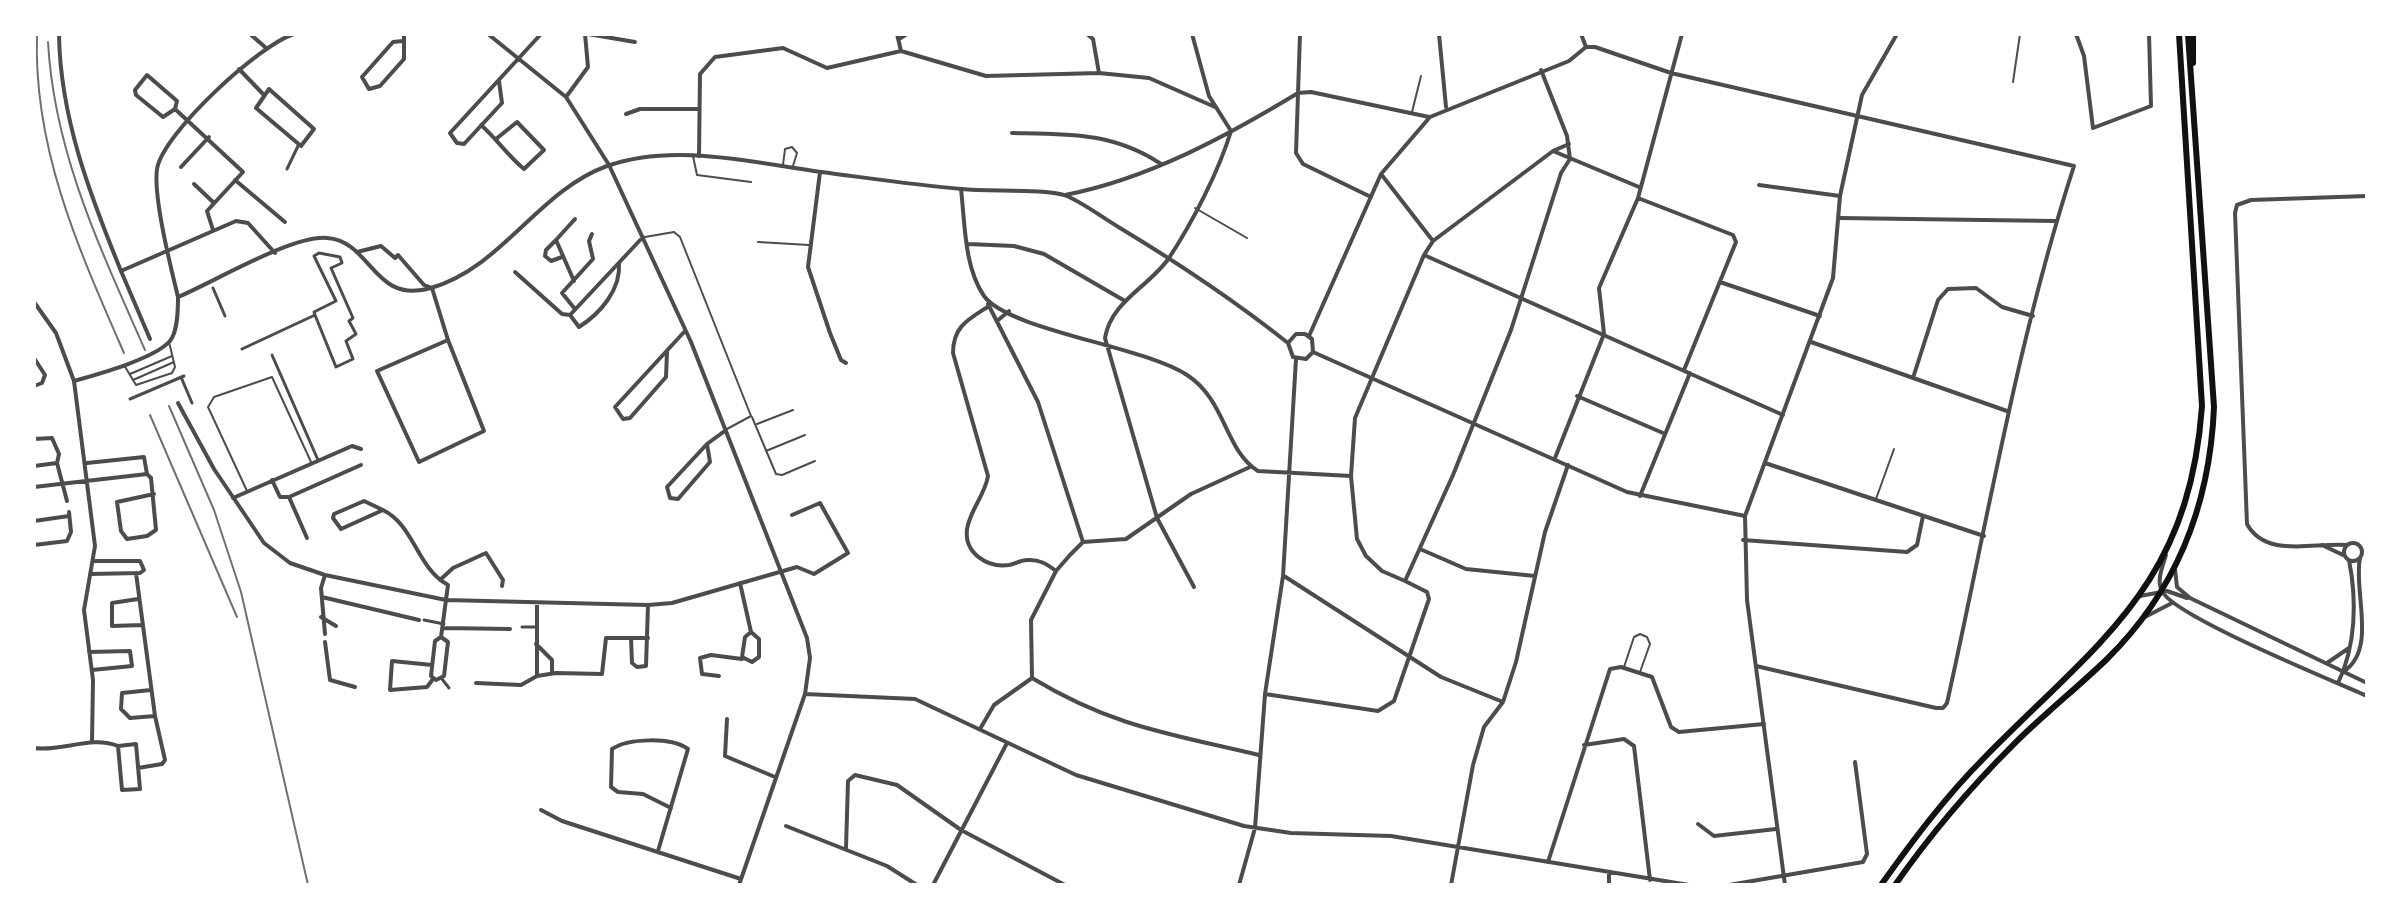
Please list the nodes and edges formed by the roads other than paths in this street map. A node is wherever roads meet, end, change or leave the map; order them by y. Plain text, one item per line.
1 (59, 34) edge
2 (250, 34) edge
3 (294, 34) edge
4 (404, 34) edge
5 (488, 34) edge
6 (541, 34) edge
7 (586, 34) edge
8 (907, 34) edge
9 (1087, 34) edge
10 (1192, 34) edge
11 (1300, 34) edge
12 (1439, 34) edge
13 (1581, 34) edge
14 (1682, 34) edge
15 (1897, 34) edge
16 (2020, 34) edge
17 (2076, 34) edge
18 (2149, 34) edge
19 (2179, 34) edge
20 (2190, 34) edge
21 (898, 36) edge
22 (1094, 37) edge
23 (403, 41) junction
24 (635, 42) dead end
25 (265, 47) junction
26 (1586, 47) junction
27 (901, 51) junction
28 (520, 59) junction
29 (239, 69) junction
30 (1541, 70) junction
31 (1099, 73) junction
32 (1671, 73) junction
33 (1421, 76) dead end
34 (499, 81) junction
35 (2013, 82) dead end
36 (1298, 93) junction
37 (263, 94) junction
38 (566, 97) junction
39 (1215, 107) junction
40 (1446, 108) junction
41 (175, 109) junction
42 (699, 109) junction
43 (1412, 113) junction
44 (1857, 113) junction
45 (626, 114) dead end
46 (1430, 117) junction
47 (190, 121) junction
48 (481, 125) junction
49 (1231, 131) junction
50 (1012, 133) dead end
51 (209, 137) junction
52 (496, 139) junction
53 (1569, 144) junction
54 (298, 146) junction
55 (1553, 151) junction
56 (696, 156) junction
57 (1570, 159) junction
58 (1161, 164) junction
59 (609, 165) junction
60 (783, 166) junction
61 (181, 167) dead end
62 (793, 167) junction
63 (287, 169) dead end
64 (820, 172) junction
65 (1381, 174) junction
66 (235, 180) junction
67 (751, 182) dead end
68 (194, 184) dead end
69 (1759, 185) dead end
70 (1639, 188) junction
71 (961, 189) junction
72 (1065, 195) junction
73 (2366, 195) edge
74 (1840, 196) junction
75 (1371, 197) junction
76 (1638, 198) junction
77 (214, 203) junction
78 (1195, 208) junction
79 (1839, 218) junction
80 (575, 219) dead end
81 (2056, 221) junction
82 (285, 222) dead end
83 (213, 230) junction
84 (592, 234) dead end
85 (643, 237) junction
86 (1247, 238) dead end
87 (556, 240) junction
88 (1433, 241) junction
89 (758, 242) dead end
90 (968, 244) junction
91 (810, 245) junction
92 (169, 250) junction
93 (357, 252) junction
94 (275, 253) junction
95 (1424, 255) junction
96 (562, 257) junction
97 (1169, 258) junction
98 (619, 263) junction
99 (121, 271) junction
100 (515, 272) dead end
101 (574, 281) junction
102 (1720, 282) junction
103 (213, 288) dead end
104 (432, 288) junction
105 (178, 297) junction
106 (985, 298) junction
107 (1522, 299) junction
108 (1125, 301) junction
109 (34, 302) edge
110 (989, 306) junction
111 (575, 309) junction
112 (1009, 311) junction
113 (315, 315) junction
114 (570, 315) junction
115 (225, 316) dead end
116 (1820, 316) junction
117 (2033, 316) junction
118 (997, 321) junction
119 (686, 331) junction
120 (1604, 334) junction
121 (1309, 336) junction
122 (150, 339) dead end
123 (448, 340) junction
124 (169, 342) junction
125 (1811, 342) junction
126 (1288, 343) junction
127 (1105, 347) junction
128 (242, 349) dead end
129 (667, 352) junction
130 (1313, 352) junction
131 (172, 355) junction
132 (272, 355) dead end
133 (34, 358) edge
134 (1296, 359) junction
135 (174, 362) junction
136 (846, 363) dead end
137 (123, 364) junction
138 (1684, 370) junction
139 (280, 372) junction
140 (1690, 373) junction
141 (129, 374) junction
142 (272, 377) junction
143 (1370, 378) junction
144 (1913, 379) junction
145 (74, 381) junction
146 (132, 381) junction
147 (34, 386) edge
148 (1577, 396) junction
149 (130, 399) dead end
150 (178, 403) dead end
151 (192, 403) dead end
152 (793, 410) dead end
153 (2007, 411) junction
154 (1783, 415) junction
155 (751, 416) junction
156 (1472, 423) junction
157 (756, 425) junction
158 (726, 430) junction
159 (1664, 433) junction
160 (805, 435) dead end
161 (34, 439) edge
162 (707, 444) junction
163 (361, 449) dead end
164 (1894, 449) dead end
165 (766, 451) junction
166 (1555, 458) junction
167 (315, 461) junction
168 (815, 461) dead end
169 (57, 463) junction
170 (87, 463) junction
171 (1765, 463) junction
172 (361, 465) dead end
173 (1568, 465) junction
174 (34, 466) edge
175 (1250, 467) junction
176 (147, 474) junction
177 (1289, 474) junction
178 (1351, 476) junction
179 (272, 480) junction
180 (89, 481) junction
181 (61, 483) junction
182 (34, 487) edge
183 (247, 491) junction
184 (154, 494) junction
185 (1640, 496) junction
186 (289, 497) junction
187 (233, 498) junction
188 (1876, 499) junction
189 (67, 501) dead end
190 (383, 510) junction
191 (792, 515) dead end
192 (1745, 516) junction
193 (1923, 516) junction
194 (1157, 518) junction
195 (34, 521) edge
196 (1984, 536) junction
197 (307, 538) dead end
198 (1743, 540) junction
199 (1083, 542) junction
200 (34, 545) edge
201 (2320, 545) junction
202 (2347, 545) junction
203 (2168, 546) junction
204 (1420, 549) junction
205 (2347, 558) junction
206 (2360, 558) junction
207 (94, 561) junction
208 (2175, 569) junction
209 (781, 571) junction
210 (1056, 571) junction
211 (136, 573) junction
212 (90, 574) junction
213 (325, 575) junction
214 (1283, 576) junction
215 (1535, 576) junction
216 (440, 580) junction
217 (1405, 581) junction
218 (740, 583) junction
219 (502, 586) dead end
220 (1194, 587) dead end
221 (2162, 591) junction
222 (2140, 596) junction
223 (322, 597) junction
224 (138, 599) junction
225 (446, 600) junction
226 (2197, 602) junction
227 (537, 603) junction
228 (2174, 603) junction
229 (648, 605) junction
230 (321, 617) junction
231 (2143, 619) junction
232 (422, 620) joint
233 (142, 625) junction
234 (336, 626) dead end
235 (443, 626) junction
236 (522, 627) dead end
237 (537, 627) junction
238 (510, 629) dead end
239 (751, 632) junction
240 (325, 634) dead end
241 (441, 637) junction
242 (631, 637) junction
243 (648, 638) junction
244 (325, 642) dead end
245 (536, 644) junction
246 (2350, 646) junction
247 (88, 652) junction
248 (1409, 655) junction
249 (744, 659) junction
250 (2325, 664) junction
251 (432, 665) junction
252 (1756, 666) junction
253 (1624, 667) junction
254 (92, 670) junction
255 (2343, 672) junction
256 (552, 673) junction
257 (1640, 673) junction
258 (537, 676) junction
259 (719, 676) dead end
260 (1032, 678) junction
261 (433, 679) junction
262 (442, 679) junction
263 (476, 683) dead end
264 (2338, 683) junction
265 (2367, 683) edge
266 (355, 687) dead end
267 (449, 688) dead end
268 (151, 690) junction
269 (805, 694) junction
270 (1265, 694) junction
271 (2367, 696) edge
272 (1503, 702) junction
273 (155, 716) junction
274 (727, 719) dead end
275 (1764, 724) junction
276 (980, 729) junction
277 (92, 742) junction
278 (1007, 743) junction
279 (1584, 745) junction
280 (118, 746) junction
281 (34, 748) edge
282 (1260, 755) junction
283 (1855, 762) dead end
284 (138, 768) junction
285 (775, 777) junction
286 (671, 808) junction
287 (541, 810) dead end
288 (1698, 824) dead end
289 (786, 826) dead end
290 (1255, 828) junction
291 (1776, 829) junction
292 (961, 830) junction
293 (1457, 847) junction
294 (846, 848) junction
295 (658, 851) junction
296 (1548, 862) junction
297 (1609, 873) junction
298 (1784, 878) junction
299 (1650, 880) junction
300 (740, 882) edge
301 (917, 885) edge
302 (933, 885) edge
303 (1065, 885) edge
304 (1239, 885) edge
305 (1451, 885) edge
306 (1609, 885) edge
307 (1689, 885) edge
308 (1729, 885) edge
309 (1785, 885) edge
310 (1881, 885) edge
311 (1895, 885) edge

1 - 99 street
2 - 25 street
3 - 25 street
4 - 23 street
5 - 28 street
6 - 28 street
7 - 24 street
7 - 38 street
8 - 21 street
9 - 22 street
10 - 39 street
11 - 36 street
12 - 40 street
13 - 26 street
14 - 32 street
15 - 44 street
16 - 35 lane
17 - 18 street
19 - 203 main road
20 - 208 main road
21 - 27 street
22 - 31 street
23 - 23 street
25 - 29 street
26 - 30 street
26 - 32 street
27 - 31 street
27 - 42 street
28 - 34 street
28 - 38 street
29 - 37 street
29 - 47 street
30 - 40 street
30 - 53 street
31 - 39 street
32 - 44 street
32 - 70 street
33 - 43 lane
34 - 48 street
34 - 48 street
36 - 43 street
36 - 49 street
36 - 75 street
37 - 54 street
37 - 54 street
38 - 59 street
39 - 49 street
40 - 46 street
41 - 41 street
41 - 47 street
42 - 45 street
42 - 56 street
43 - 46 street
44 - 74 street
44 - 81 street
46 - 65 street
47 - 51 street
47 - 92 street
48 - 52 street
49 - 58 street
49 - 78 street
50 - 58 street
51 - 61 street
51 - 66 street
52 - 52 street
53 - 55 street
53 - 57 street
54 - 63 street
55 - 57 street
55 - 88 street
56 - 59 street
56 - 60 street
56 - 67 lane
57 - 70 street
57 - 107 street
58 - 72 street
59 - 85 street
59 - 104 street
60 - 62 street
60 - 62 lane
62 - 64 street
64 - 71 street
64 - 91 street
65 - 75 street
65 - 88 street
66 - 77 street
66 - 82 street
68 - 77 street
69 - 74 street
70 - 76 street
71 - 72 street
71 - 90 street
72 - 97 street
73 - 201 street
74 - 79 street
75 - 121 street
76 - 102 street
76 - 120 street
77 - 83 street
78 - 86 lane
78 - 97 street
79 - 81 street
79 - 116 street
80 - 87 street
81 - 117 street
83 - 92 street
83 - 94 street
84 - 101 street
85 - 98 street
85 - 119 street
85 - 155 lane
87 - 96 street
87 - 96 street
88 - 95 street
89 - 91 lane
90 - 106 street
90 - 108 street
91 - 136 street
92 - 99 street
92 - 105 street
93 - 94 street
93 - 104 street
93 - 104 street
94 - 105 street
95 - 107 street
95 - 143 street
96 - 101 street
97 - 108 street
97 - 126 street
98 - 111 street
98 - 114 street
99 - 122 street
100 - 114 street
101 - 111 street
102 - 116 street
102 - 138 street
103 - 115 street
104 - 123 street
105 - 124 street
106 - 110 street
106 - 112 street
107 - 120 street
107 - 156 street
108 - 127 street
109 - 145 street
110 - 118 street
110 - 210 street
111 - 114 street
112 - 118 street
112 - 127 street
113 - 113 street
113 - 128 street
116 - 125 street
117 - 144 street
117 - 153 street
118 - 199 street
119 - 129 street
119 - 158 street
120 - 138 street
120 - 148 street
121 - 126 street
121 - 130 street
123 - 123 street
124 - 131 lane
124 - 137 street
125 - 144 street
125 - 154 street
126 - 134 street
127 - 175 street
127 - 194 street
129 - 129 street
130 - 134 street
130 - 143 street
131 - 135 lane
131 - 141 lane
132 - 139 street
133 - 147 street
134 - 177 street
135 - 146 lane
135 - 146 lane
137 - 141 lane
137 - 145 street
138 - 140 street
139 - 142 street
139 - 167 street
140 - 154 street
140 - 159 street
141 - 146 lane
142 - 167 lane
142 - 183 lane
143 - 156 street
143 - 178 street
144 - 153 street
145 - 170 street
148 - 159 street
148 - 166 street
149 - 151 street
150 - 187 street
152 - 157 lane
153 - 196 street
154 - 171 street
155 - 157 lane
155 - 158 lane
156 - 166 street
156 - 204 street
157 - 165 lane
158 - 162 street
158 - 209 street
159 - 185 street
160 - 165 lane
161 - 169 street
162 - 162 street
163 - 167 street
164 - 188 lane
165 - 168 lane
166 - 173 street
167 - 179 street
169 - 174 street
169 - 181 street
170 - 176 street
170 - 180 street
171 - 188 street
171 - 192 street
172 - 186 street
173 - 185 street
173 - 215 street
175 - 177 street
175 - 194 street
176 - 180 street
176 - 184 street
177 - 178 street
177 - 214 street
178 - 217 street
179 - 183 street
179 - 186 street
180 - 181 street
180 - 207 street
181 - 182 street
181 - 189 street
183 - 187 street
184 - 184 street
185 - 192 street
186 - 197 street
187 - 213 street
188 - 193 street
190 - 190 street
190 - 216 street
191 - 209 street
192 - 198 street
193 - 196 street
193 - 198 street
194 - 199 street
194 - 220 street
195 - 200 street
196 - 252 street
198 - 252 street
199 - 210 street
201 - 202 street
201 - 205 street
202 - 205 street
202 - 206 street
203 - 221 street
203 - 222 main road
204 - 215 street
204 - 217 street
205 - 206 street
205 - 246 street
206 - 255 street
207 - 211 street
207 - 212 street
208 - 221 main road
208 - 226 street
209 - 218 street
209 - 269 street
210 - 260 street
211 - 212 street
211 - 224 street
212 - 247 street
213 - 223 street
213 - 225 street
214 - 248 street
214 - 270 street
215 - 272 street
216 - 219 street
216 - 225 street
217 - 248 street
218 - 229 street
218 - 239 street
221 - 222 street
221 - 226 street
221 - 228 street
221 - 231 main road
222 - 310 main road
223 - 230 street
223 - 232 street
224 - 233 street
224 - 233 street
225 - 227 street
225 - 235 street
226 - 250 street
227 - 229 street
227 - 237 street
228 - 231 street
228 - 264 street
229 - 243 street
230 - 234 street
230 - 240 street
231 - 311 main road
232 - 235 street
233 - 268 street
235 - 238 street
235 - 241 street
236 - 237 street
237 - 245 street
239 - 249 street
239 - 249 street
241 - 251 street
241 - 262 street
242 - 243 street
242 - 243 street
242 - 256 street
244 - 266 street
245 - 256 street
245 - 258 street
246 - 250 street
246 - 255 street
247 - 254 street
247 - 254 street
248 - 270 street
248 - 272 street
249 - 259 street
250 - 255 street
251 - 261 street
251 - 261 street
252 - 275 street
253 - 257 street
253 - 257 lane
253 - 279 street
254 - 277 street
255 - 264 street
255 - 265 street
256 - 258 street
257 - 275 street
258 - 263 street
260 - 276 street
260 - 282 street
261 - 262 street
262 - 267 street
264 - 271 street
268 - 273 street
268 - 273 street
269 - 276 street
269 - 285 street
270 - 282 street
272 - 293 street
273 - 284 street
274 - 285 street
275 - 291 street
276 - 278 street
277 - 280 street
277 - 281 street
278 - 290 street
278 - 292 street
279 - 296 street
279 - 299 street
280 - 284 street
280 - 284 street
282 - 290 street
283 - 298 street
285 - 300 street
286 - 286 street
286 - 295 street
287 - 295 street
288 - 291 street
289 - 294 street
290 - 293 street
290 - 304 street
291 - 298 street
292 - 294 street
292 - 302 street
292 - 303 street
293 - 296 street
293 - 305 street
294 - 301 street
295 - 300 street
296 - 297 street
297 - 299 street
297 - 306 street
298 - 308 street
298 - 309 street
299 - 307 street

